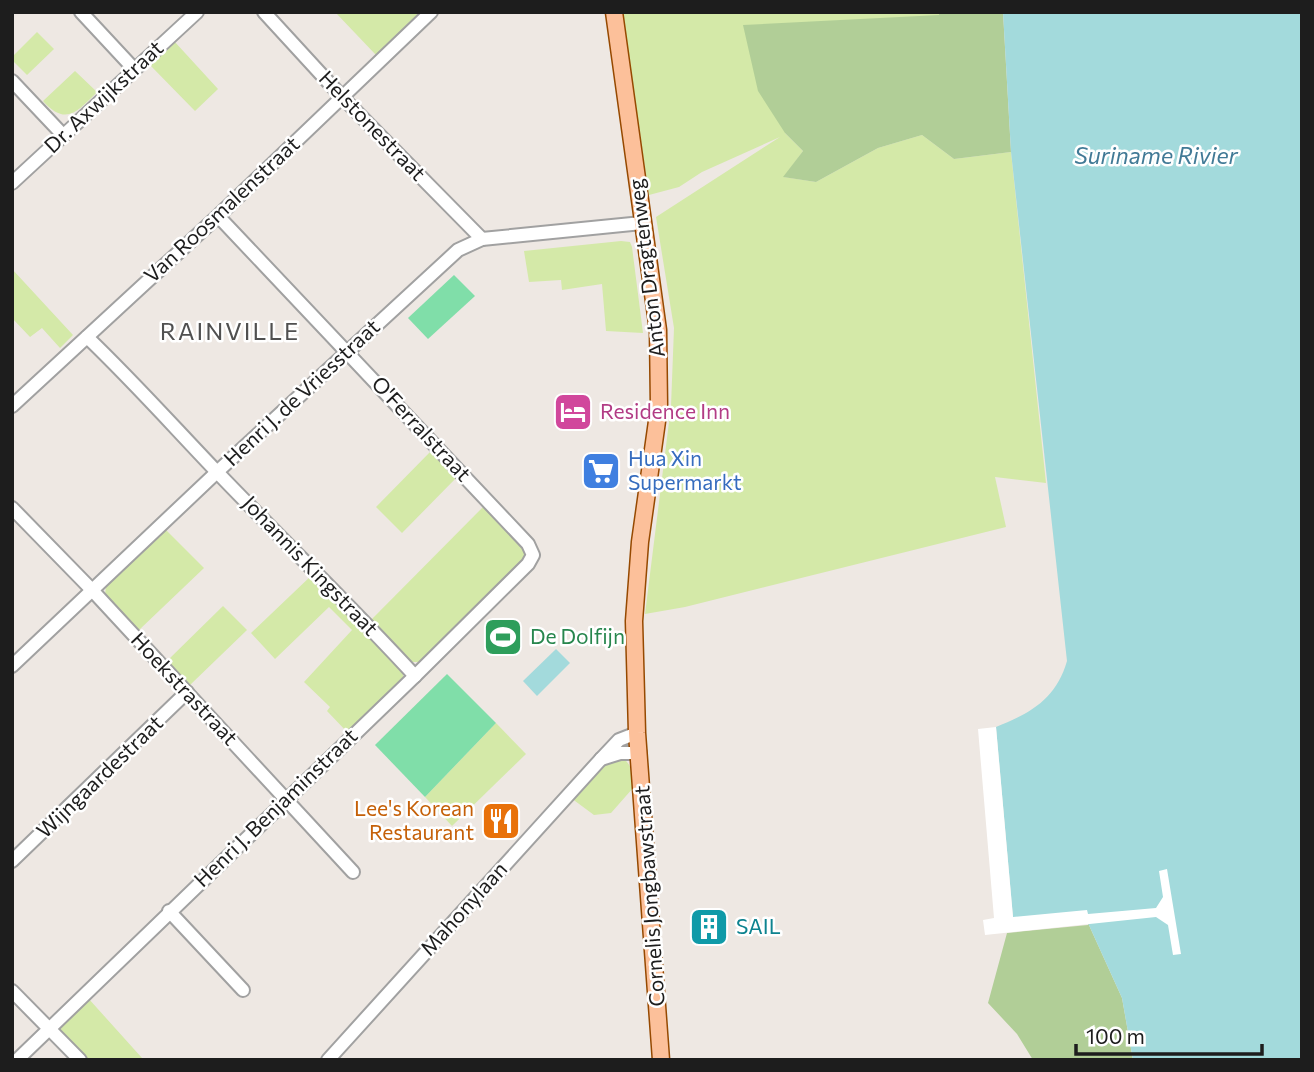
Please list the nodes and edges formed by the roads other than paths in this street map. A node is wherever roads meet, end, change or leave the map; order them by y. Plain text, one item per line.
1 (81, 12) edge
2 (197, 12) edge
3 (264, 12) edge
4 (431, 12) edge
5 (614, 12) edge
6 (134, 69) junction
7 (12, 81) edge
8 (342, 97) junction
9 (63, 135) junction
10 (12, 183) edge
11 (218, 216) junction
12 (642, 223) junction
13 (482, 239) junction
14 (87, 337) junction
15 (348, 351) junction
16 (12, 407) edge
17 (217, 472) junction
18 (12, 508) edge
19 (533, 555) joint
20 (92, 590) junction
21 (12, 666) edge
22 (415, 676) junction
23 (187, 692) junction
24 (637, 733) junction
25 (640, 753) junction
26 (601, 759) junction
27 (287, 798) junction
28 (12, 861) edge
29 (353, 872) dead end
30 (169, 911) junction
31 (243, 990) dead end
32 (12, 991) edge
33 (49, 1029) junction
34 (17, 1060) edge
35 (80, 1060) edge
36 (328, 1060) edge
37 (661, 1060) edge

1 - 6 street
2 - 6 street, Dr. Axwijkstraat
3 - 8 street, Helstonestraat
4 - 8 street, Van Roosmalenstraat
5 - 12 main road, Anton Dragtenweg
6 - 9 street, Dr. Axwijkstraat
7 - 9 street
8 - 11 street, Van Roosmalenstraat
8 - 13 street, Helstonestraat
9 - 10 street, Dr. Axwijkstraat
11 - 14 street, Van Roosmalenstraat
11 - 15 street, O'Ferralstraat
12 - 13 street, Henri J. de Vriesstraat
12 - 24 main road, Anton Dragtenweg
13 - 15 street, Henri J. de Vriesstraat
14 - 16 street, Van Roosmalenstraat
14 - 17 street, Johannis Kingstraat
15 - 17 street, Henri J. de Vriesstraat
15 - 19 street, O'Ferralstraat
17 - 20 street, Henri J. de Vriesstraat
17 - 22 street, Johannis Kingstraat
18 - 20 street, Hoekstrastraat
19 - 22 street, Henri J. Benjaminstraat
20 - 21 street, Henri J. de Vriesstraat
20 - 23 street, Hoekstrastraat
22 - 27 street, Henri J. Benjaminstraat
23 - 27 street, Hoekstrastraat
23 - 28 street, Wijngaardestraat
24 - 25 main road, Cornelis Jongbawstraat
24 - 26 street, Mahonylaan
25 - 26 street
25 - 37 main road, Cornelis Jongbawstraat
26 - 36 street, Mahonylaan
27 - 29 street, Hoekstrastraat
27 - 30 street, Henri J. Benjaminstraat
30 - 31 street
30 - 33 street, Henri J. Benjaminstraat
32 - 33 street
33 - 34 street, Henri J. Benjaminstraat
33 - 35 street

